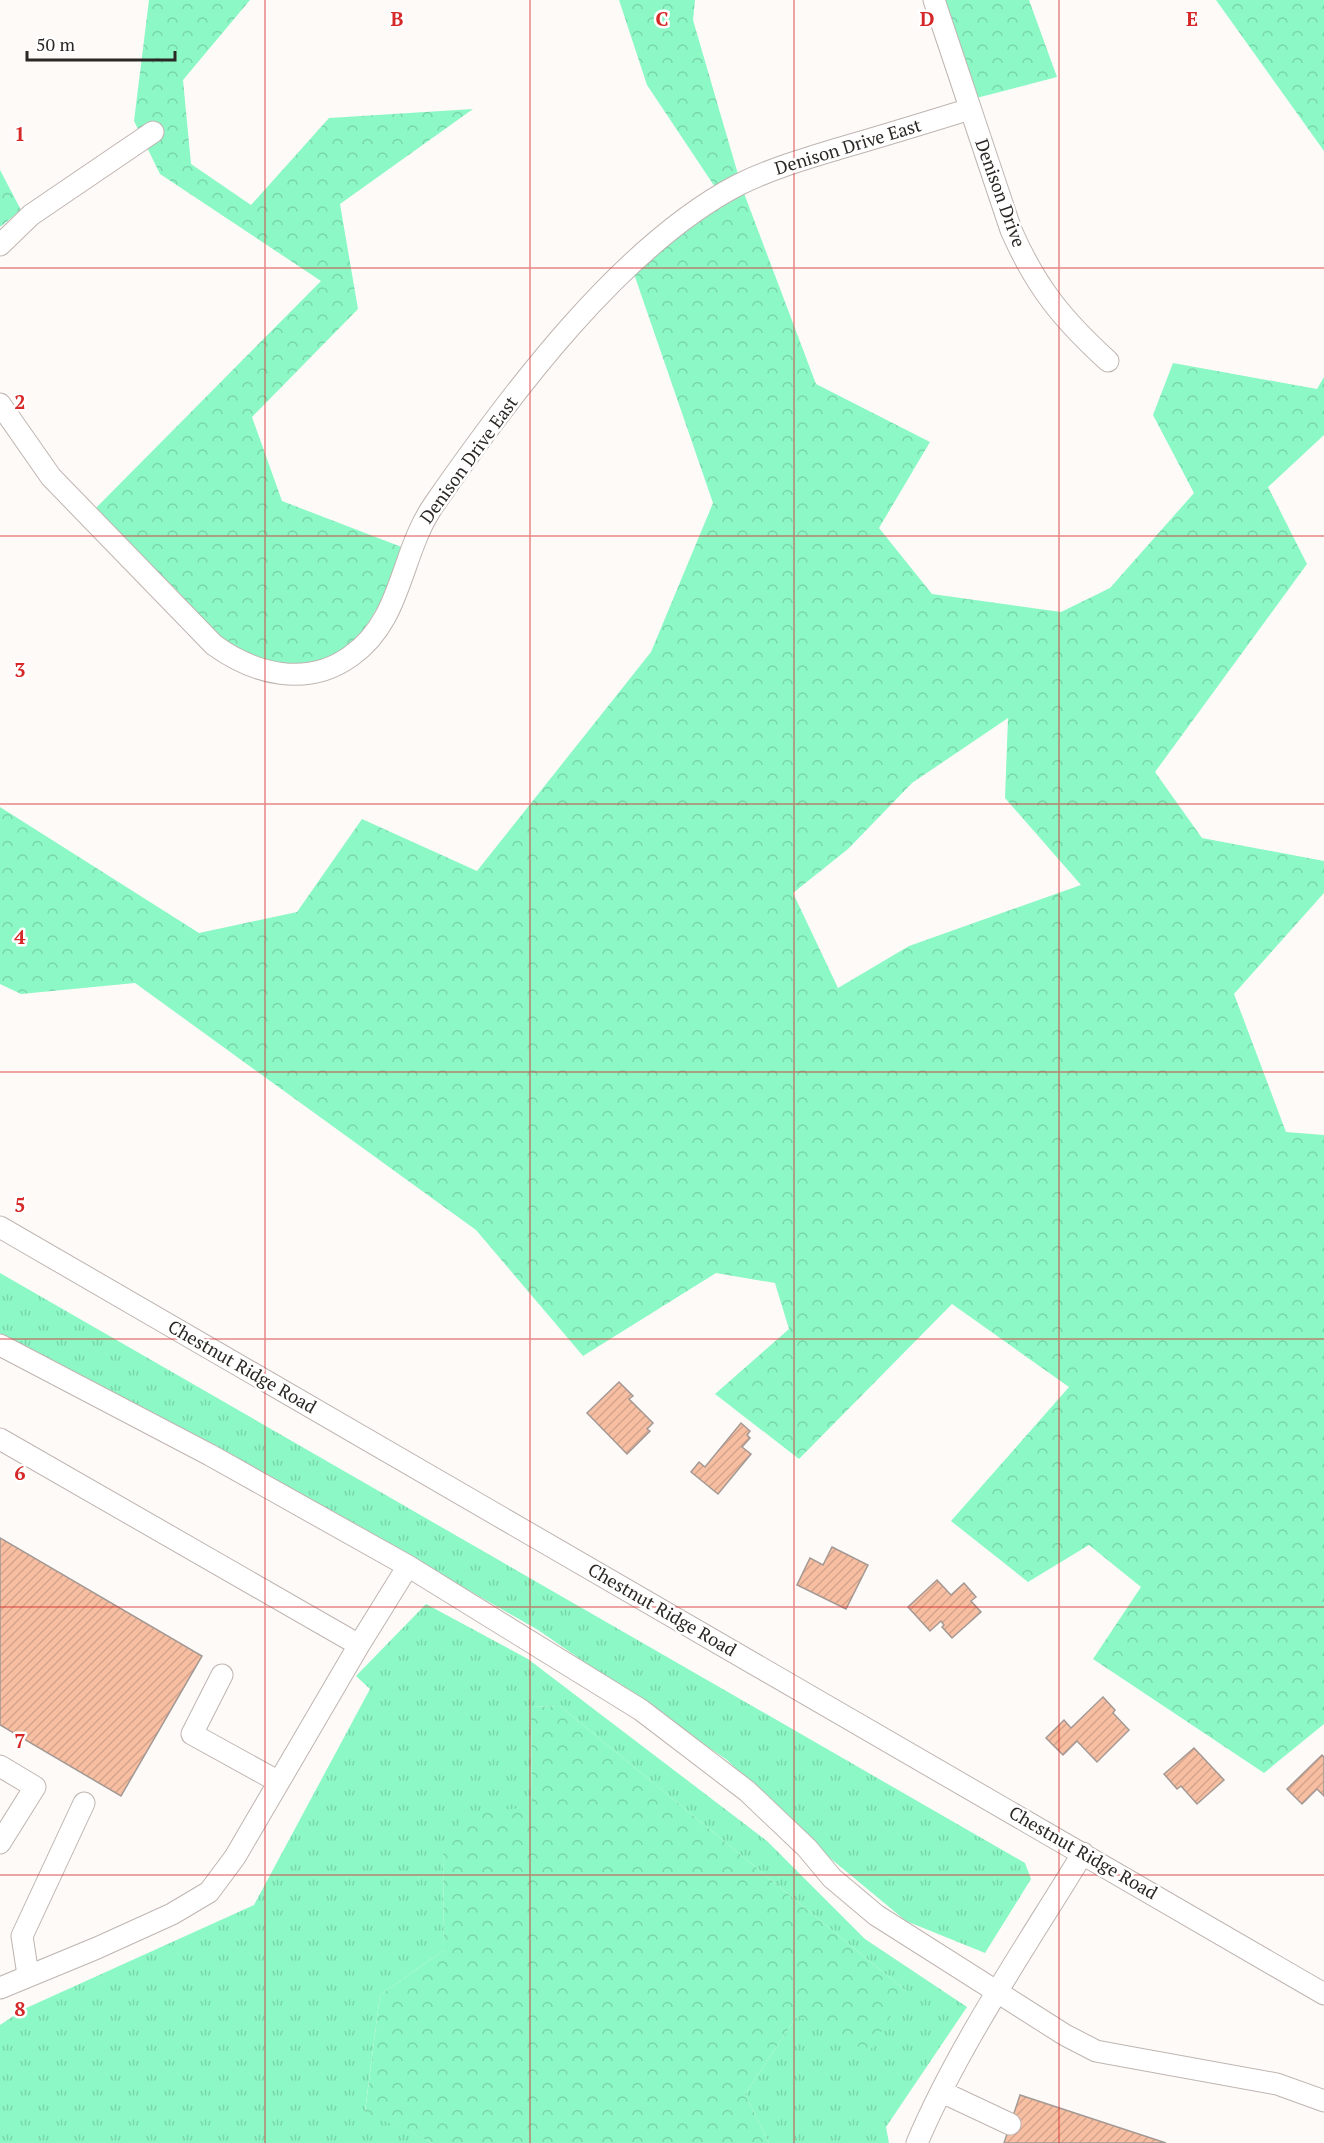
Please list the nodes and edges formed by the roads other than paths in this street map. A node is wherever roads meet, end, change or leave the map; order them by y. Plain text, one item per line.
1 (934, 0) edge
2 (970, 109) junction
3 (153, 132) dead end
4 (0, 245) edge
5 (1108, 361) dead end
6 (0, 404) edge
7 (0, 1227) edge
8 (0, 1345) edge
9 (0, 1439) edge
10 (408, 1566) junction
11 (359, 1645) junction
12 (222, 1675) dead end
13 (0, 1766) edge
14 (279, 1782) junction
15 (84, 1803) dead end
16 (1, 1841) edge
17 (1083, 1853) junction
18 (28, 1975) junction
19 (0, 1988) edge
20 (997, 1994) junction
21 (1324, 1994) edge
22 (942, 2092) junction
23 (1324, 2101) edge
24 (1010, 2124) dead end
25 (917, 2143) edge

1 - 2 street, Denison Drive
2 - 5 street, Denison Drive
2 - 6 street, Denison Drive East
3 - 4 street
7 - 17 street, Chestnut Ridge Road
8 - 10 street
9 - 11 street
10 - 11 street
10 - 20 street
11 - 14 street
12 - 14 street
13 - 16 street
14 - 18 street
15 - 18 street
17 - 20 street
17 - 21 street, Chestnut Ridge Road
18 - 19 street
20 - 22 street
20 - 23 street
22 - 24 street
22 - 25 street

